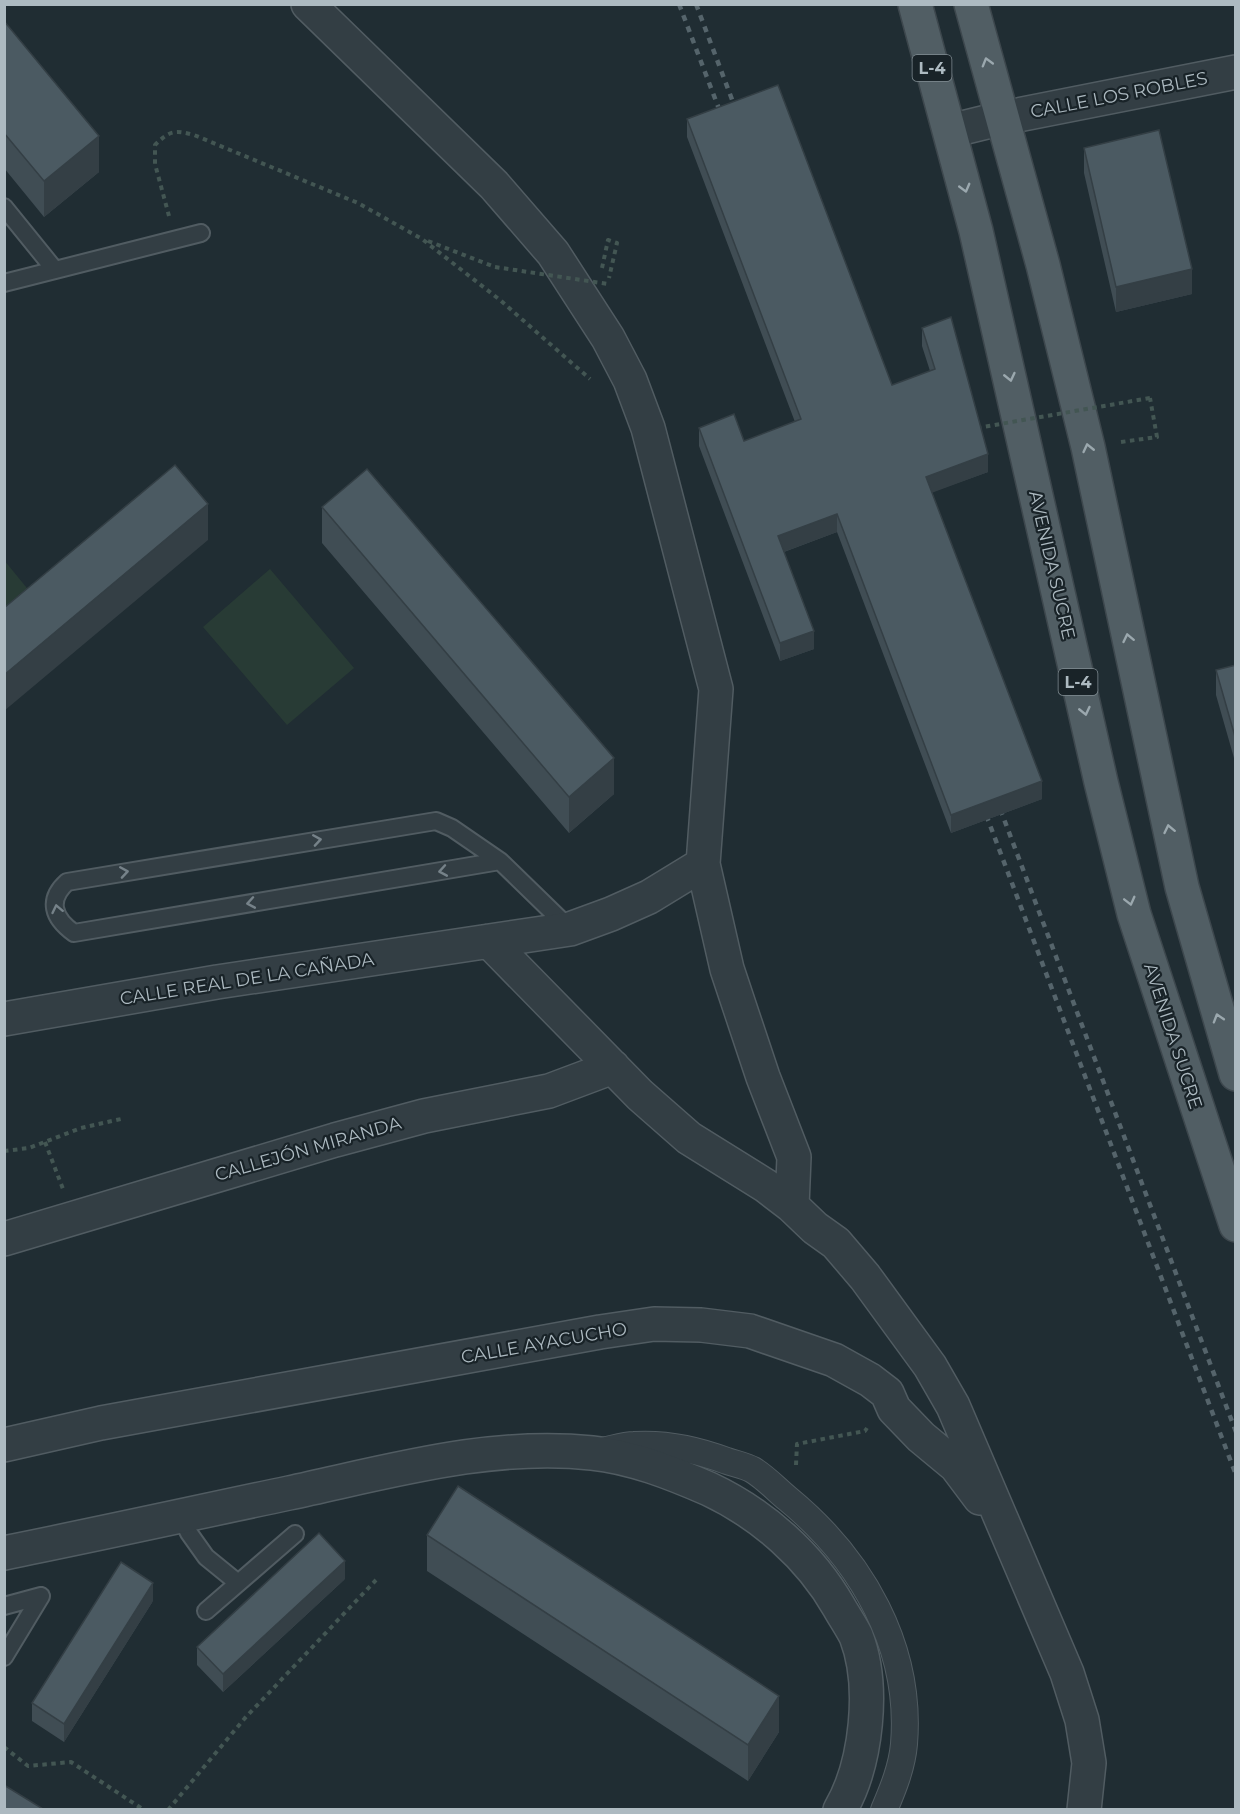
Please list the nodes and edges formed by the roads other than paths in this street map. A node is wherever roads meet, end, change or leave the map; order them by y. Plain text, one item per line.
1 (308, 4) edge
2 (915, 4) edge
3 (971, 4) edge
4 (1236, 72) edge
5 (1003, 118) junction
6 (950, 131) junction
7 (4, 207) edge
8 (201, 233) dead end
9 (55, 270) junction
10 (4, 283) edge
11 (500, 861) junction
12 (703, 864) junction
13 (570, 929) junction
14 (489, 941) junction
15 (4, 1019) edge
16 (613, 1067) junction
17 (1236, 1074) edge
18 (792, 1206) junction
19 (1236, 1225) edge
20 (4, 1239) edge
21 (4, 1445) edge
22 (594, 1453) junction
23 (180, 1515) junction
24 (294, 1534) dead end
25 (1010, 1537) junction
26 (4, 1553) edge
27 (238, 1583) junction
28 (4, 1606) edge
29 (206, 1611) dead end
30 (4, 1657) edge
31 (840, 1809) edge
32 (884, 1809) edge
33 (1084, 1809) edge

1 - 12 street
2 - 6 main road, AVENIDA SUCRE / L-4
5 -> 3 main road
4 - 5 street, CALLE LOS ROBLES
5 - 6 street, CALLE LOS ROBLES
17 -> 5 main road
6 -> 19 main road, AVENIDA SUCRE / L-4
7 - 9 lane
8 - 9 lane
9 - 10 lane
11 -> 11 lane
11 - 13 lane
12 - 13 street, CALLE REAL DE LA CAÑADA
12 - 18 street
13 - 14 street, CALLE REAL DE LA CAÑADA
14 - 15 street, CALLE REAL DE LA CAÑADA
14 - 16 street
16 - 18 street
16 - 20 street, CALLEJÓN MIRANDA
18 - 25 street
21 - 25 street, CALLE AYACUCHO
22 - 23 street
22 - 31 street
22 - 32 street
23 - 26 street
23 - 27 lane
24 - 27 lane
25 - 33 street
27 - 29 lane
28 - 30 lane

